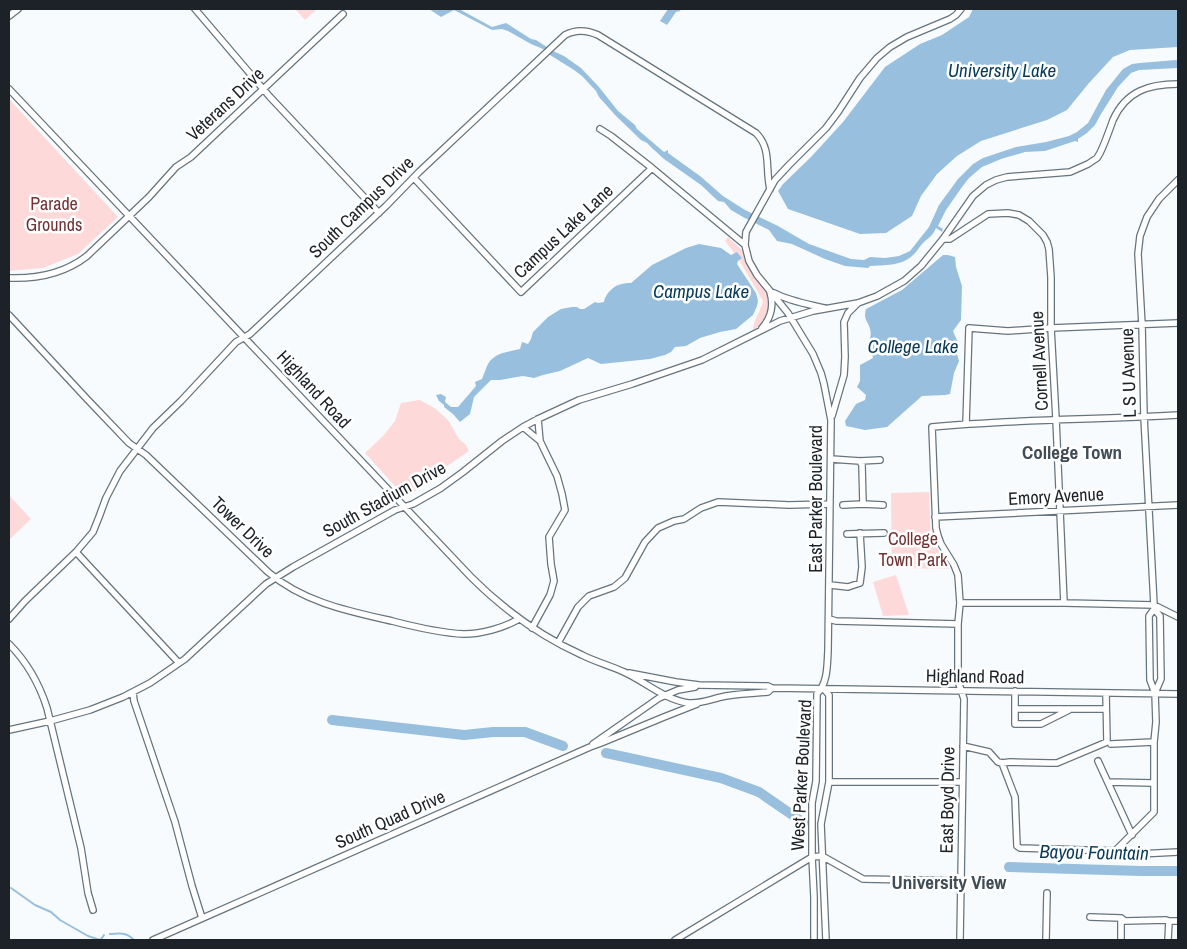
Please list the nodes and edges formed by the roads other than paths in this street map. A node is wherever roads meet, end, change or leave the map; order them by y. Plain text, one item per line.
1 (18, 9) edge
2 (195, 9) edge
3 (962, 9) edge
4 (343, 14) dead end
5 (9, 16) edge
6 (1178, 84) edge
7 (263, 88) junction
8 (9, 89) edge
9 (600, 130) dead end
10 (652, 168) junction
11 (414, 178) junction
12 (1178, 180) edge
13 (770, 189) junction
14 (378, 213) junction
15 (130, 216) junction
16 (943, 240) junction
17 (745, 245) junction
18 (9, 278) edge
19 (769, 290) junction
20 (858, 303) junction
21 (826, 308) junction
22 (9, 315) edge
23 (791, 318) junction
24 (1178, 324) edge
25 (1142, 326) junction
26 (1051, 328) junction
27 (760, 330) junction
28 (244, 337) junction
29 (1178, 415) edge
30 (1144, 417) junction
31 (538, 419) junction
32 (1056, 419) junction
33 (966, 424) junction
34 (523, 427) junction
35 (830, 428) junction
36 (540, 442) junction
37 (136, 448) junction
38 (831, 459) junction
39 (860, 460) junction
40 (880, 460) dead end
41 (830, 504) junction
42 (864, 504) junction
43 (843, 505) dead end
44 (883, 505) dead end
45 (1178, 505) edge
46 (1148, 506) junction
47 (404, 507) junction
48 (1059, 511) junction
49 (935, 517) junction
50 (884, 533) dead end
51 (847, 534) dead end
52 (860, 534) junction
53 (76, 552) junction
54 (275, 578) junction
55 (830, 585) junction
56 (960, 603) junction
57 (1064, 603) junction
58 (1154, 607) junction
59 (1178, 618) edge
60 (9, 619) edge
61 (519, 619) junction
62 (829, 619) junction
63 (958, 624) junction
64 (532, 628) junction
65 (558, 643) junction
66 (9, 644) edge
67 (179, 663) junction
68 (625, 672) junction
69 (699, 685) junction
70 (772, 688) junction
71 (823, 688) junction
72 (961, 691) junction
73 (133, 692) junction
74 (1016, 692) junction
75 (1106, 693) junction
76 (1155, 694) junction
77 (1178, 694) edge
78 (665, 695) junction
79 (702, 702) junction
80 (1015, 709) junction
81 (1072, 709) junction
82 (1106, 709) junction
83 (50, 721) junction
84 (9, 730) edge
85 (1154, 742) junction
86 (1111, 744) dead end
87 (963, 746) junction
88 (590, 747) junction
89 (1098, 761) dead end
90 (1002, 763) junction
91 (829, 782) junction
92 (962, 782) junction
93 (1108, 782) junction
94 (1153, 783) junction
95 (1132, 835) junction
96 (1115, 851) junction
97 (1178, 852) edge
98 (822, 856) junction
99 (812, 857) junction
100 (961, 881) junction
101 (1047, 893) dead end
102 (93, 910) dead end
103 (1090, 917) dead end
104 (202, 918) junction
105 (1121, 918) junction
106 (1169, 921) junction
107 (1178, 921) edge
108 (152, 940) edge
109 (675, 940) edge
110 (814, 940) edge
111 (826, 940) edge
112 (960, 940) edge
113 (1046, 940) edge
114 (1120, 940) edge
115 (1168, 940) edge

1 - 5 street
2 - 7 street
3 - 13 street
4 - 7 street, Veterans Drive
6 - 16 street, South Stadium Drive
7 - 14 street
7 - 15 street, Veterans Drive
8 - 15 street, Highland Road
9 - 10 street
10 - 11 street, Campus Lake Lane
10 - 17 street
11 - 13 street, South Campus Drive
11 - 14 street, South Campus Drive
12 - 25 street, L S U Avenue
13 - 17 street
14 - 28 street, South Campus Drive
15 - 18 street, Veterans Drive
15 - 28 street, Highland Road
16 - 20 street, South Stadium Drive
16 - 26 street, Cornell Avenue
17 - 19 street, East Parker Boulevard
19 - 21 street
19 - 23 street, East Parker Boulevard
19 - 27 street
20 - 21 street, South Stadium Drive
20 - 35 street
21 - 23 street, South Stadium Drive
22 - 37 street, Tower Drive
23 - 27 street, South Stadium Drive
23 - 35 street, East Parker Boulevard
24 - 25 street
25 - 26 street
25 - 30 street, L S U Avenue
26 - 32 street, Cornell Avenue
26 - 33 street
27 - 31 street, South Stadium Drive
28 - 37 street, South Campus Drive
28 - 47 street, Highland Road
29 - 30 street
30 - 32 street
30 - 46 street, L S U Avenue
31 - 34 street, South Stadium Drive
31 - 36 street
32 - 33 street
32 - 48 street, Cornell Avenue
33 - 49 street, East Boyd Drive
34 - 36 street
34 - 47 street, South Stadium Drive
35 - 38 street, East Parker Boulevard
36 - 64 street
37 - 53 street, South Campus Drive
37 - 54 street, Tower Drive
38 - 39 street
38 - 41 street, East Parker Boulevard
39 - 40 street
39 - 42 street
41 - 55 street, East Parker Boulevard
41 - 65 street
42 - 43 street
42 - 44 street
45 - 46 street, Emory Avenue
46 - 48 street, Emory Avenue
46 - 58 street, L S U Avenue
47 - 54 street, South Stadium Drive
47 - 61 street, Highland Road
48 - 49 street, Emory Avenue
48 - 57 street, Cornell Avenue
49 - 56 street, East Boyd Drive
50 - 52 street
51 - 52 street
52 - 55 street
53 - 60 street, South Campus Drive
53 - 67 street
54 - 61 street, Tower Drive
54 - 67 street, South Stadium Drive
55 - 62 street, East Parker Boulevard
56 - 57 street
56 - 63 street, East Boyd Drive
57 - 58 street
58 - 59 street
58 - 76 street, L S U Avenue
58 - 76 street, L S U Avenue
61 - 64 street, Highland Road
62 - 63 street
62 - 71 street, East Parker Boulevard
63 - 72 street, East Boyd Drive
64 - 65 street, Highland Road
65 - 68 street, Highland Road
66 - 83 street
67 - 73 street, South Stadium Drive
68 - 69 street, Highland Road
68 - 78 street, Highland Road
69 - 70 street, Highland Road
69 - 78 street, South Quad Drive
70 - 71 street, Highland Road
70 - 79 street, Highland Road
71 - 72 street, Highland Road
71 - 91 street, West Parker Boulevard
71 - 99 street, West Parker Boulevard
72 - 74 street, Highland Road
72 - 87 street, East Boyd Drive
73 - 83 street, South Stadium Drive
73 - 104 street
74 - 75 street, Highland Road
74 - 80 street
75 - 76 street, Highland Road
75 - 82 street
76 - 77 street, Highland Road
76 - 85 street
78 - 79 street, Highland Road
78 - 88 street, South Quad Drive
79 - 88 street, South Quad Drive
80 - 81 street
80 - 81 street
81 - 82 street
82 - 90 street
83 - 84 street, South Stadium Drive
83 - 102 street
85 - 86 street
85 - 94 street
87 - 90 street
87 - 92 street, East Boyd Drive
88 - 104 street, South Quad Drive
89 - 93 street
90 - 96 street
91 - 92 street
91 - 98 street, West Parker Boulevard
92 - 100 street, East Boyd Drive
93 - 94 street
93 - 95 street
94 - 95 street
95 - 96 street
96 - 97 street
98 - 99 street
98 - 100 street
98 - 111 street, West Parker Boulevard
99 - 109 street
99 - 110 street, West Parker Boulevard
100 - 112 street, East Boyd Drive
101 - 113 street
103 - 105 street
104 - 108 street, South Quad Drive
105 - 106 street
105 - 114 street
106 - 107 street
106 - 115 street

